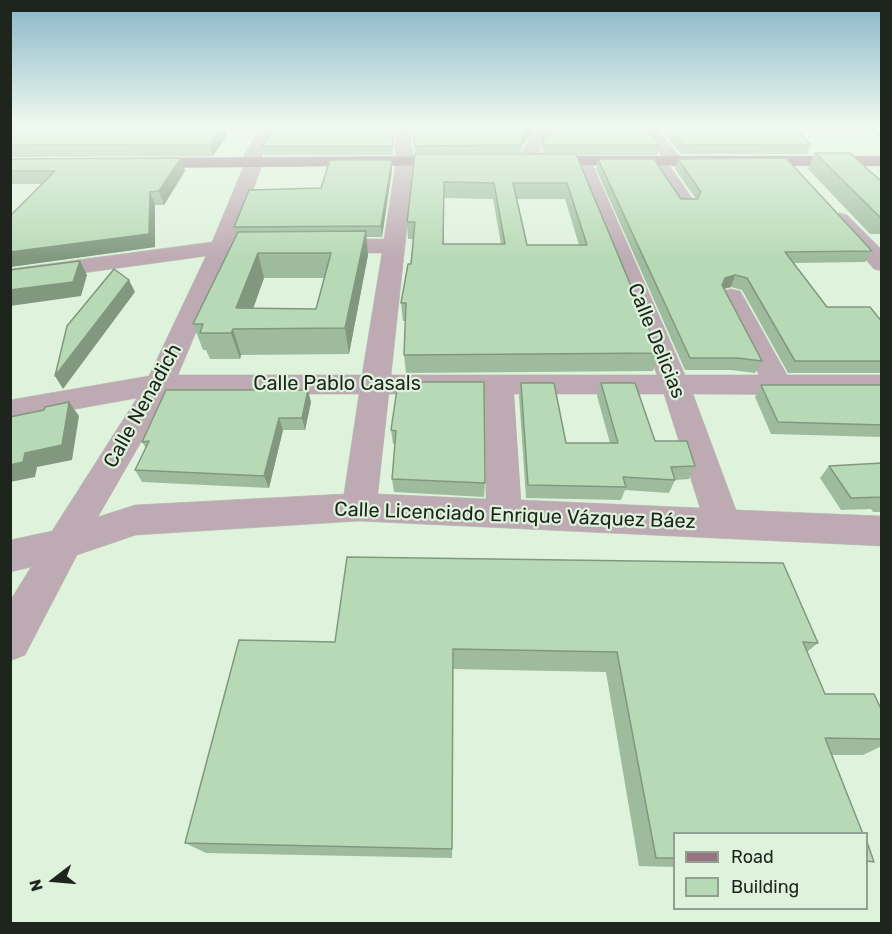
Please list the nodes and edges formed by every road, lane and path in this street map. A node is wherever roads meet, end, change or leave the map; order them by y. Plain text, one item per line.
1 (250, 172) edge
2 (404, 172) edge
3 (586, 172) edge
4 (672, 172) edge
5 (798, 172) edge
6 (804, 178) edge
7 (686, 204) edge
8 (827, 204) edge
9 (301, 246) edge
10 (394, 246) junction
11 (221, 247) junction
12 (255, 247) edge
13 (882, 264) edge
14 (10, 276) edge
15 (731, 296) edge
16 (499, 383) junction
17 (160, 384) junction
18 (376, 384) junction
19 (882, 384) edge
20 (675, 385) junction
21 (778, 385) junction
22 (10, 411) edge
23 (359, 507) junction
24 (504, 514) junction
25 (723, 524) junction
26 (882, 531) edge
27 (64, 544) junction
28 (10, 556) edge
29 (10, 641) edge

1 - 11 street, Calle Nenadich
2 - 10 street
3 - 20 street, Calle Delicias
4 - 7 street
5 - 6 street
8 - 13 street
9 - 10 street
10 - 18 street
11 - 12 street
11 - 14 street
11 - 17 street, Calle Nenadich
15 - 21 street
16 - 18 street, Calle Pablo Casals
16 - 20 street, Calle Pablo Casals
16 - 24 street
17 - 18 street, Calle Pablo Casals
17 - 22 street, Calle Pablo Casals
17 - 27 street, Calle Nenadich
18 - 23 street
19 - 21 street, Calle Pablo Casals
20 - 21 street, Calle Pablo Casals
20 - 25 street, Calle Delicias
23 - 24 street, Calle Licenciado Enrique Vázquez Báez
23 - 27 street, Calle Licenciado Enrique Vázquez Báez
24 - 25 street, Calle Licenciado Enrique Vázquez Báez
25 - 26 street, Calle Licenciado Enrique Vázquez Báez
27 - 28 street, Calle Licenciado Enrique Vázquez Báez
27 - 29 street, Calle Nenadich

